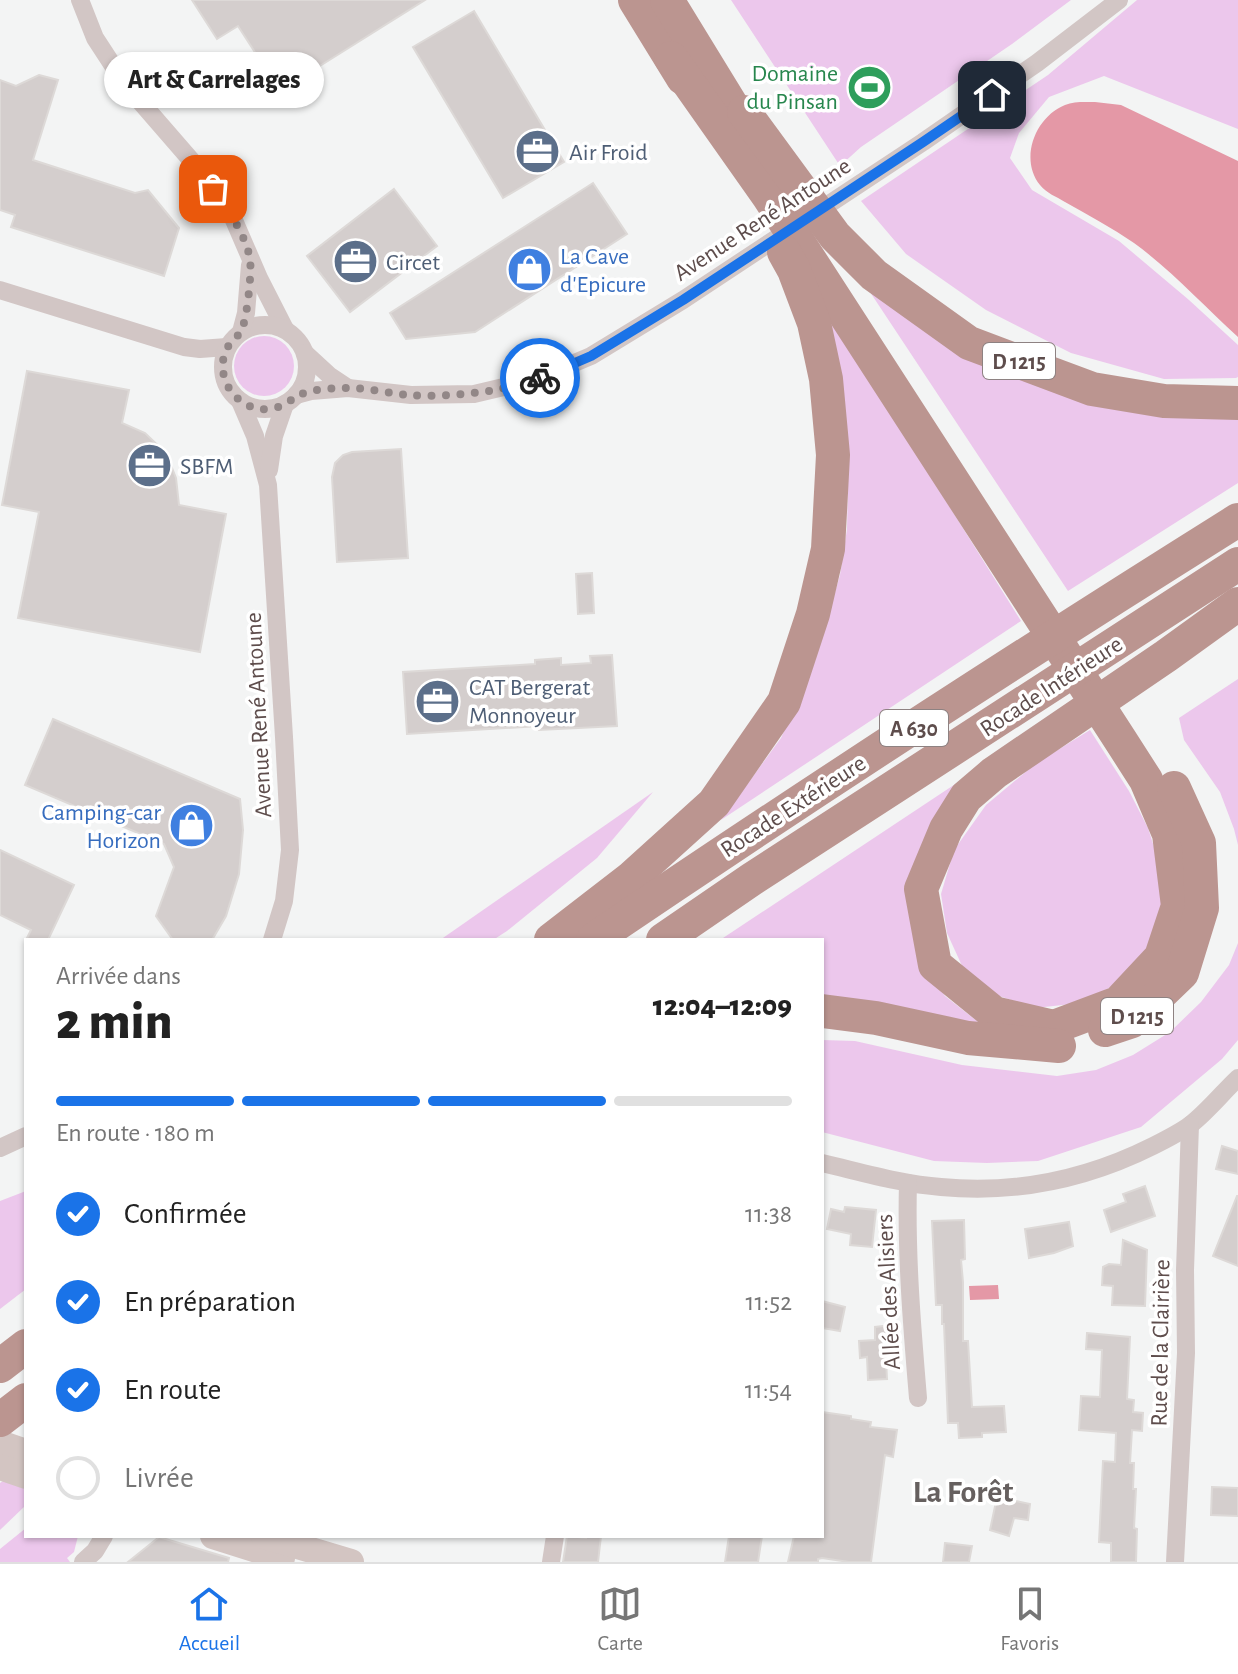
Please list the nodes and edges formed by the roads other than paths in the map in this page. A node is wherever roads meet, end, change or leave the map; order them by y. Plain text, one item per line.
1 (80, 0) edge
2 (635, 0) edge
3 (667, 0) edge
4 (1119, 0) edge
5 (685, 53) junction
6 (775, 191) junction
7 (814, 252) junction
8 (250, 258) junction
9 (0, 290) edge
10 (285, 329) junction
11 (241, 332) junction
12 (184, 347) junction
13 (227, 347) junction
14 (305, 353) junction
15 (223, 373) junction
16 (348, 388) junction
17 (290, 400) junction
18 (240, 401) junction
19 (1238, 403) edge
20 (268, 485) junction
21 (1238, 520) edge
22 (1238, 564) edge
23 (1238, 604) edge
24 (1130, 736) junction
25 (273, 938) edge
26 (554, 938) edge
27 (596, 938) edge
28 (666, 938) edge
29 (824, 1011) edge
30 (1238, 1078) edge
31 (1190, 1125) junction
32 (24, 1137) edge
33 (0, 1148) edge
34 (824, 1163) edge
35 (908, 1183) junction
36 (24, 1348) edge
37 (0, 1366) edge
38 (918, 1398) dead end
39 (24, 1402) edge
40 (0, 1420) edge
41 (0, 1443) edge
42 (24, 1451) edge
43 (0, 1467) edge
44 (24, 1475) edge
45 (103, 1538) edge
46 (219, 1538) edge
47 (271, 1538) edge
48 (555, 1538) edge
49 (83, 1562) edge
50 (296, 1562) edge
51 (351, 1562) edge
52 (551, 1562) edge
53 (1175, 1562) edge

1 - 8 street
2 - 5 highway
3 - 5 highway
4 - 16 street, Avenue René Antoune
5 - 6 highway
6 - 7 highway, D 1215
6 - 7 highway
7 - 19 highway, D 1215
7 - 24 highway, D 1215
7 - 26 highway
8 - 10 street
8 - 11 street
9 - 12 street
10 - 11 street
10 - 14 street
11 - 13 street
12 - 13 street
12 - 15 street
13 - 15 street
14 - 16 street
14 - 17 street
15 - 18 street
16 - 17 street, Avenue René Antoune
17 - 18 street
17 - 20 street, Avenue René Antoune
18 - 20 street, Avenue René Antoune
20 - 25 street, Avenue René Antoune
21 - 27 highway, Rocade Extérieure / A 630
22 - 28 highway, Rocade Intérieure / A 630
23 - 24 highway
24 - 29 highway, D 1215
30 - 31 street
31 - 35 street
31 - 53 street, Rue de la Clairière
32 - 33 street
34 - 35 street
35 - 38 street, Allée des Alisiers
36 - 37 highway
39 - 40 highway
41 - 42 main road
43 - 44 main road
45 - 49 street
46 - 50 main road
47 - 51 main road
48 - 52 street

